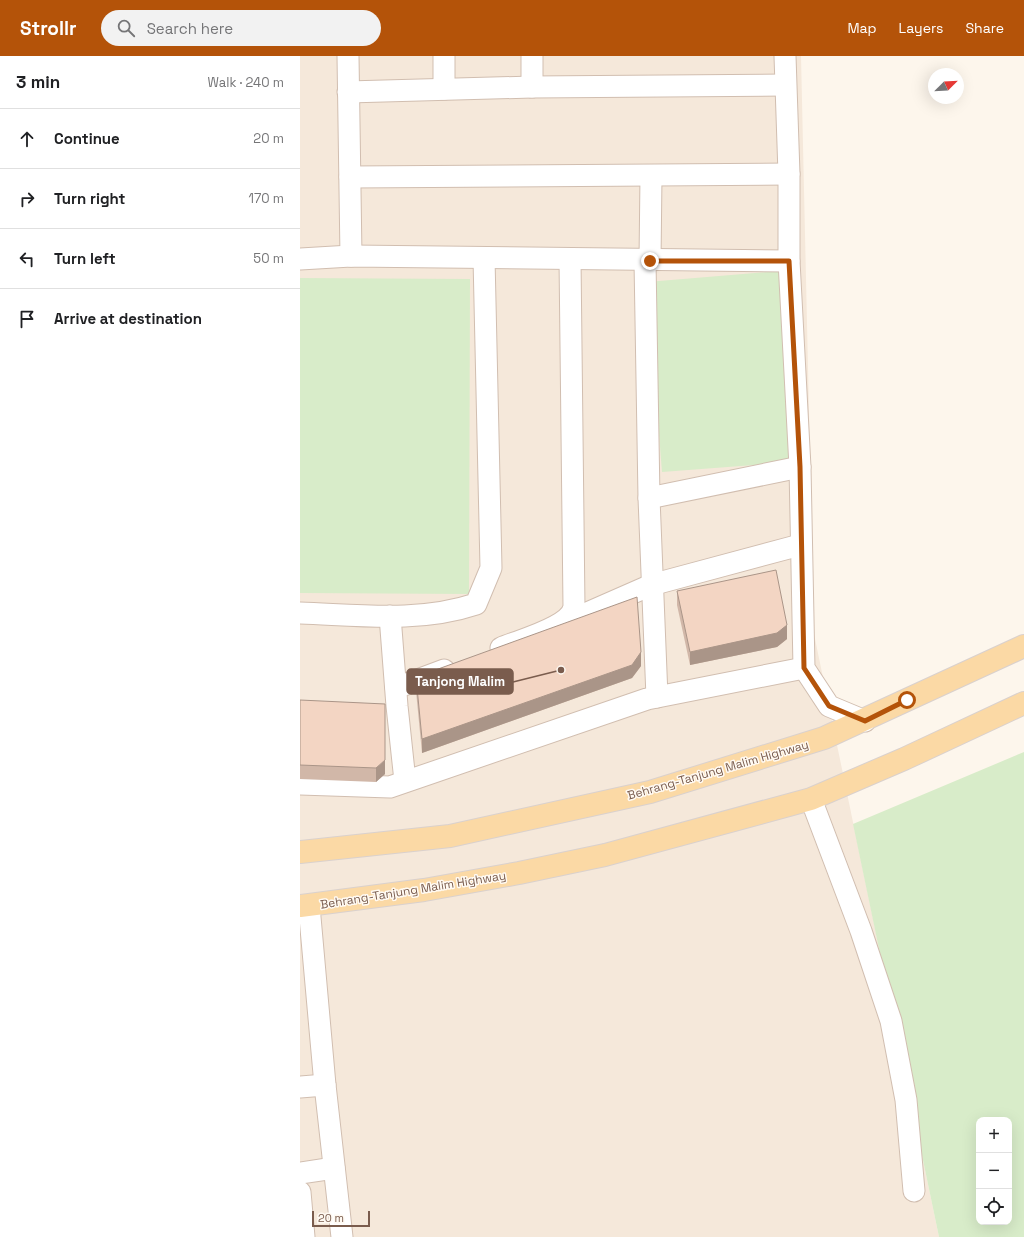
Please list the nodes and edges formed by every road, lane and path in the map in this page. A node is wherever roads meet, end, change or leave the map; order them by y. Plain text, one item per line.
1 (348, 56) edge
2 (444, 56) edge
3 (532, 56) edge
4 (785, 56) edge
5 (786, 85) junction
6 (532, 87) junction
7 (444, 89) junction
8 (348, 92) junction
9 (789, 174) junction
10 (651, 176) junction
11 (350, 177) junction
12 (351, 256) junction
13 (484, 258) junction
14 (570, 259) junction
15 (300, 260) edge
16 (648, 261) junction
17 (789, 261) junction
18 (800, 467) junction
19 (649, 498) junction
20 (800, 545) junction
21 (651, 585) junction
22 (300, 613) edge
23 (390, 616) junction
24 (561, 624) junction
25 (1024, 646) edge
26 (482, 655) edge
27 (460, 663) edge
28 (804, 668) junction
29 (396, 697) junction
30 (657, 697) junction
31 (1024, 703) edge
32 (374, 706) edge
33 (865, 721) junction
34 (405, 781) junction
35 (300, 784) edge
36 (811, 799) junction
37 (300, 852) edge
38 (305, 906) edge
39 (307, 974) edge
40 (324, 1085) junction
41 (300, 1087) edge
42 (334, 1168) junction
43 (300, 1173) edge
44 (914, 1191) dead end
45 (300, 1192) edge
46 (304, 1237) edge
47 (342, 1237) edge

1 - 8 street
2 - 7 street
3 - 6 street
4 - 5 street
5 - 6 street
5 - 9 street
6 - 7 street
7 - 8 street
8 - 11 street
9 - 10 street
9 - 17 street
10 - 11 street
10 - 16 street
11 - 12 street
12 - 13 street
12 - 15 street
13 - 14 street
13 - 23 street
14 - 16 street
14 - 24 street
16 - 17 street
16 - 19 street
17 - 18 street
18 - 19 street
18 - 20 street
19 - 21 street
20 - 21 street
20 - 28 street
21 - 24 street
21 - 30 street
22 - 23 street
23 - 29 street
24 - 26 street
25 - 33 main road, Behrang-Tanjung Malim Highway
27 - 29 street
28 - 30 street
28 - 33 street
29 - 32 street
29 - 34 street
30 - 34 street
31 - 36 main road, Behrang-Tanjung Malim Highway
33 - 37 main road, Behrang-Tanjung Malim Highway
34 - 35 street
36 - 38 main road, Behrang-Tanjung Malim Highway
36 - 44 street
38 - 39 street
39 - 40 street
40 - 41 street
40 - 42 street
42 - 43 street
42 - 47 street
45 - 46 street

